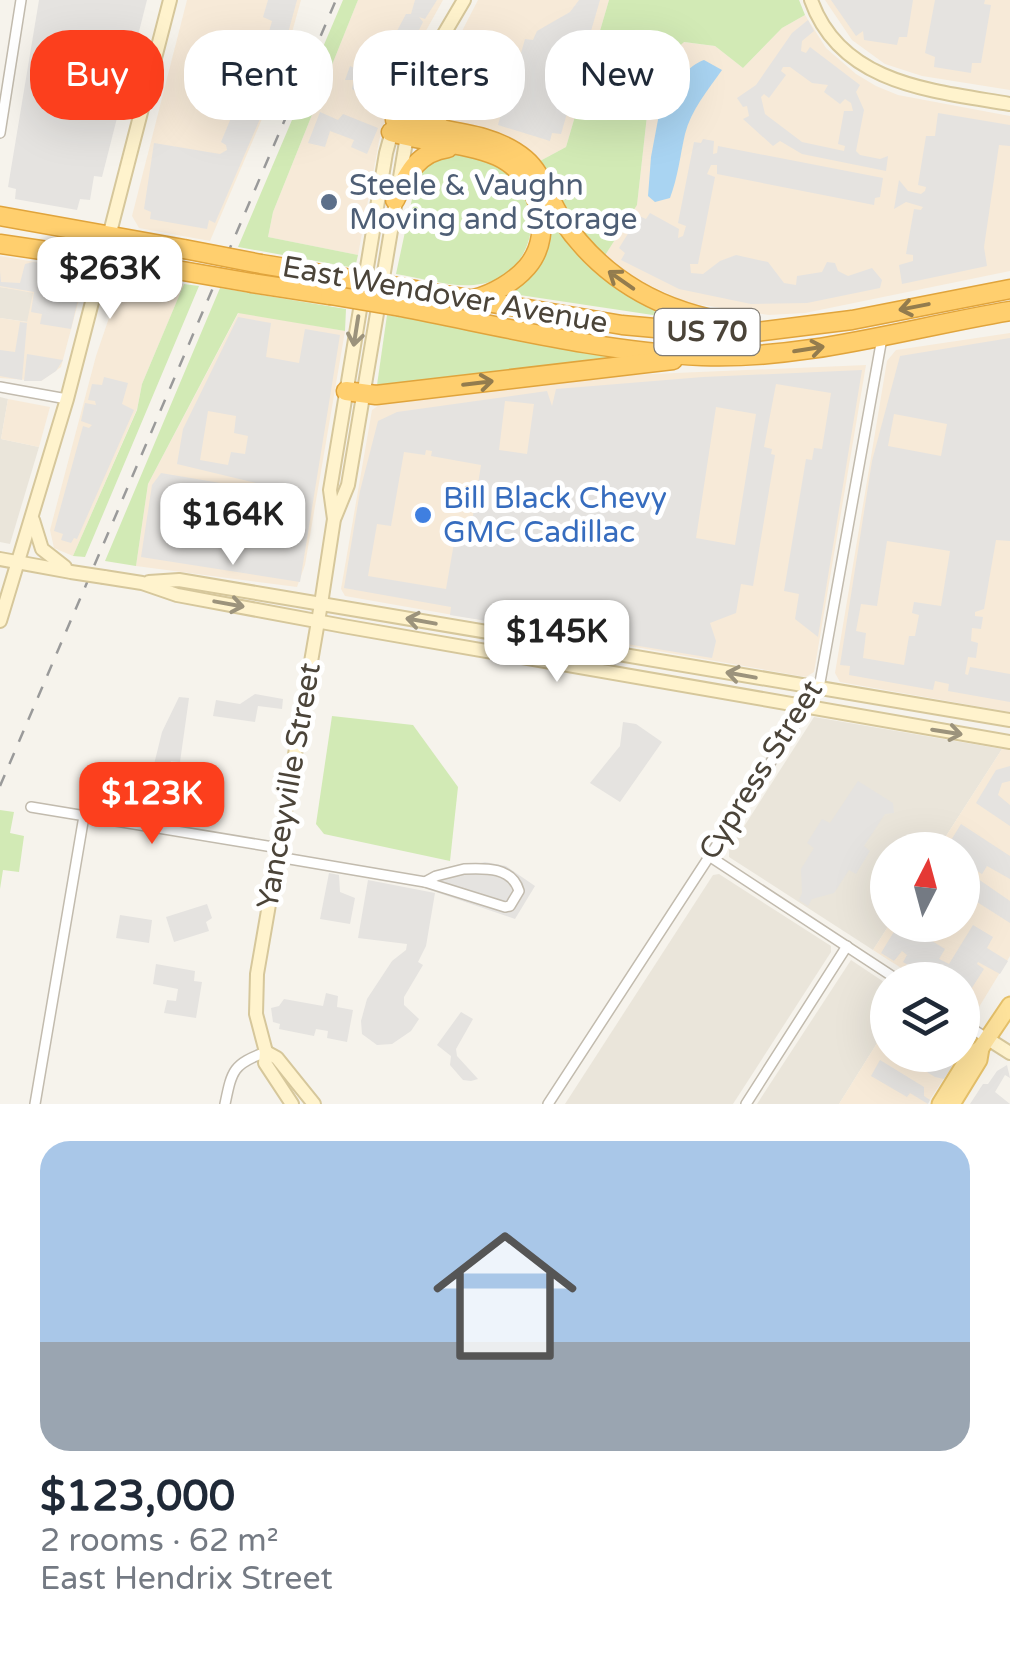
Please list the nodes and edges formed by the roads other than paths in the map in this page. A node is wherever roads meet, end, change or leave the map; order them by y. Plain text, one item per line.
1 (21, 0) edge
2 (170, 0) edge
3 (464, 0) edge
4 (811, 0) edge
5 (446, 30) edge
6 (1010, 104) edge
7 (404, 120) edge
8 (429, 120) edge
9 (401, 128) junction
10 (0, 133) edge
11 (453, 139) junction
12 (395, 200) junction
13 (0, 216) edge
14 (111, 237) junction
15 (0, 244) edge
16 (105, 261) junction
17 (1010, 289) edge
18 (403, 298) junction
19 (469, 300) junction
20 (1010, 311) edge
21 (778, 330) junction
22 (882, 337) junction
23 (703, 356) junction
24 (0, 388) edge
25 (354, 392) junction
26 (67, 400) junction
27 (32, 518) junction
28 (0, 559) edge
29 (20, 562) junction
30 (71, 572) junction
31 (142, 583) junction
32 (321, 604) junction
33 (318, 620) junction
34 (0, 621) edge
35 (819, 688) junction
36 (910, 703) junction
37 (805, 708) junction
38 (1010, 720) edge
39 (884, 721) junction
40 (1010, 742) edge
41 (31, 807) dead end
42 (84, 816) junction
43 (278, 852) junction
44 (709, 856) junction
45 (425, 882) junction
46 (847, 946) junction
47 (871, 962) edge
48 (1010, 1005) edge
49 (980, 1039) edge
50 (984, 1043) junction
51 (266, 1052) junction
52 (1010, 1053) edge
53 (35, 1104) edge
54 (226, 1104) edge
55 (292, 1104) edge
56 (314, 1104) edge
57 (548, 1104) edge
58 (746, 1104) edge
59 (940, 1104) edge
60 (952, 1104) edge

1 - 10 street
2 - 14 main road
3 - 5 main road, Yanceyville Street
4 - 6 main road
7 - 9 main road, Yanceyville Street
8 - 11 highway
9 - 11 highway
9 - 12 main road, Yanceyville Street
9 -> 25 main road, Yanceyville Street
11 - 12 highway
11 - 19 highway
21 -> 11 highway
12 - 25 main road, Yanceyville Street
13 - 14 highway, East Wendover Avenue / US 70
14 - 16 main road
14 - 18 highway, East Wendover Avenue / US 70, bridge
15 - 16 highway, East Wendover Avenue / US 70
16 - 18 highway, East Wendover Avenue / US 70, bridge
16 - 26 main road
17 -> 21 highway, East Wendover Avenue / US 70
18 - 19 highway, East Wendover Avenue / US 70
18 - 23 highway, East Wendover Avenue / US 70
19 - 21 highway, East Wendover Avenue / US 70
20 - 22 highway, East Wendover Avenue / US 70
23 -> 22 highway, East Wendover Avenue / US 70
22 - 35 street, Cypress Street
25 -> 23 highway
24 - 26 street
25 - 32 main road, Yanceyville Street
26 - 27 main road
27 - 29 main road
27 - 30 main road
28 - 29 main road
29 - 30 main road
29 - 34 main road
30 - 31 main road, bridge
31 - 32 main road
31 -> 33 main road
32 - 33 main road, Yanceyville Street
35 -> 32 main road
33 - 37 main road
33 - 43 main road, Yanceyville Street
35 - 36 main road
35 - 37 street, Cypress Street
36 - 38 main road
36 - 39 main road
37 - 39 main road
37 - 44 street, Cypress Street
39 -> 40 main road
41 - 42 street
42 - 43 street
42 - 53 street
43 - 45 street
43 - 51 main road, Yanceyville Street
44 - 46 street
44 - 57 street, Cypress Street
45 - 45 street
46 - 47 street
46 - 58 street
48 - 50 main road
49 - 50 street
50 - 52 main road
50 - 59 main road
50 - 60 main road
51 - 54 street
51 - 55 main road, Yanceyville Street
51 - 56 main road

